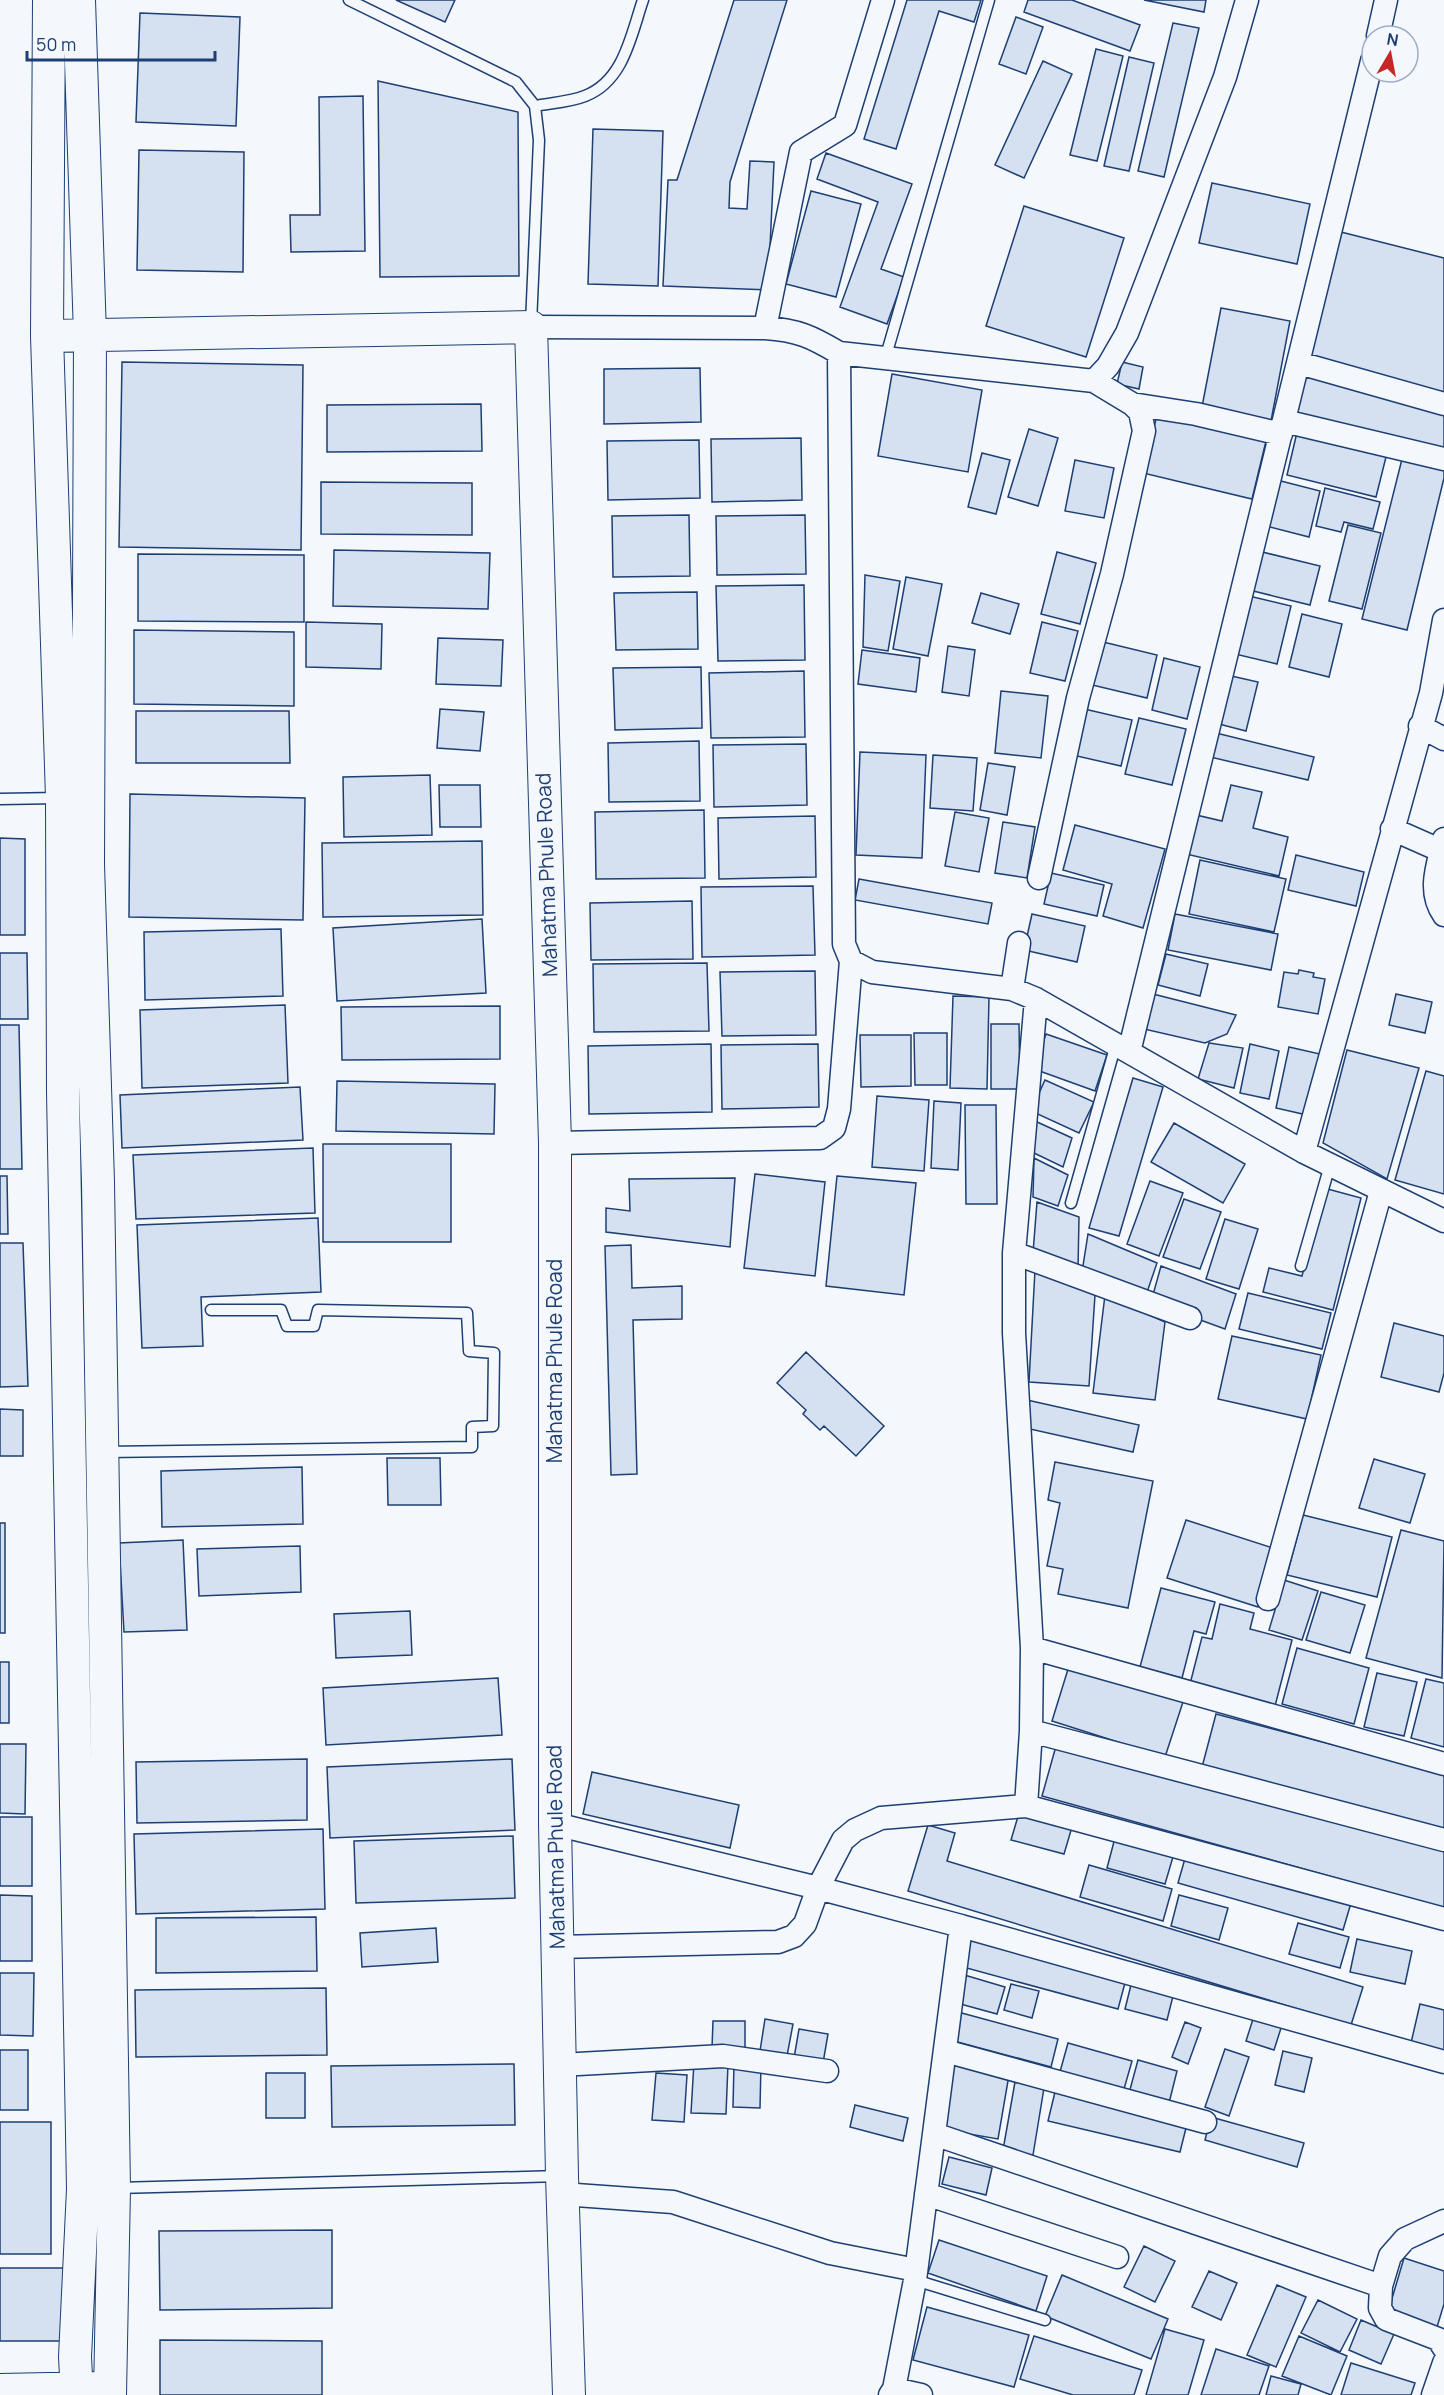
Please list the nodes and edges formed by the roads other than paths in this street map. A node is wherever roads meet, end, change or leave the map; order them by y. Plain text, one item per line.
1 (49, 0) edge
2 (79, 0) edge
3 (349, 0) edge
4 (643, 0) edge
5 (883, 0) edge
6 (989, 0) edge
7 (1247, 0) edge
8 (1386, 0) edge
9 (1381, 24) edge
10 (1366, 84) edge
11 (535, 106) junction
12 (531, 327) junction
13 (765, 328) junction
14 (90, 335) junction
15 (47, 336) junction
16 (839, 353) junction
17 (885, 359) junction
18 (1299, 363) junction
19 (1094, 381) junction
20 (1132, 404) junction
21 (1444, 404) edge
22 (1283, 428) junction
23 (1444, 459) edge
24 (1444, 620) edge
25 (1437, 694) edge
26 (1420, 726) junction
27 (1444, 739) edge
28 (62, 798) junction
29 (0, 799) edge
30 (1392, 829) junction
31 (1443, 848) edge
32 (1039, 878) dead end
33 (1444, 915) edge
34 (1019, 943) dead end
35 (851, 962) junction
36 (1012, 989) junction
37 (1036, 999) junction
38 (1123, 1048) junction
39 (555, 1143) junction
40 (1304, 1152) junction
41 (1330, 1165) junction
42 (1381, 1191) junction
43 (1071, 1203) dead end
44 (1444, 1221) edge
45 (1014, 1253) junction
46 (1300, 1266) dead end
47 (211, 1310) dead end
48 (1190, 1318) dead end
49 (102, 1452) junction
50 (1268, 1599) dead end
51 (1032, 1648) junction
52 (1031, 1731) junction
53 (107, 1738) junction
54 (75, 1739) junction
55 (1444, 1764) edge
56 (1026, 1806) junction
57 (555, 1824) junction
58 (1444, 1840) edge
59 (818, 1888) junction
60 (1444, 1919) edge
61 (961, 1926) junction
62 (557, 1947) junction
63 (945, 2052) junction
64 (1444, 2062) edge
65 (560, 2065) junction
66 (827, 2071) dead end
67 (1205, 2122) dead end
68 (934, 2134) junction
69 (562, 2185) junction
70 (99, 2189) junction
71 (926, 2194) junction
72 (1444, 2221) edge
73 (1117, 2257) dead end
74 (916, 2275) junction
75 (1381, 2286) junction
76 (1045, 2320) dead end
77 (1444, 2348) edge
78 (1444, 2363) edge
79 (0, 2390) edge
80 (110, 2391) edge
81 (77, 2392) edge
82 (892, 2392) edge
83 (570, 2395) edge
84 (921, 2395) edge
85 (1433, 2395) edge

1 - 15 street
2 - 14 street
3 - 11 lane
4 - 11 lane
5 - 13 street
6 - 17 lane
7 - 19 street
8 - 9 street
10 - 18 street
11 - 12 lane
12 - 13 street
12 - 14 street
12 - 39 street, Mahatma Phule Road
13 - 16 street
14 - 15 street
14 - 49 street
15 - 28 street
16 - 17 street
16 - 35 street
17 - 19 street
18 - 21 street
18 - 22 street
19 - 20 street
20 - 22 street
20 - 32 street
22 - 23 street
22 - 38 street
24 - 25 street
25 - 26 street
26 - 27 street
26 - 30 street
28 - 29 lane
28 - 54 street
30 - 31 street
30 - 40 street
31 - 33 street
34 - 36 street
35 - 36 street
35 - 39 street
36 - 37 street
37 - 38 street
37 - 45 street
38 - 40 street
38 - 43 lane
39 - 57 street, Mahatma Phule Road
40 - 41 street
41 - 42 street
41 - 46 lane
42 - 44 street
42 - 50 street
45 - 48 street
45 - 51 street
47 - 49 lane
49 - 53 street
51 - 52 street
51 - 55 street
52 - 56 street
52 - 58 street
53 - 54 street
53 - 70 street
54 - 70 street
56 - 59 street
56 - 60 street
57 - 59 street
57 - 62 street, Mahatma Phule Road
59 - 61 street
59 - 62 street
61 - 63 street
61 - 64 street
62 - 65 street, Mahatma Phule Road
63 - 67 street
63 - 68 street
65 - 66 street
65 - 69 street, Mahatma Phule Road
68 - 71 street
68 - 75 street
69 - 70 lane
69 - 74 street
69 - 83 street, Mahatma Phule Road
70 - 80 street
70 - 81 street
71 - 73 street
71 - 74 street
72 - 75 street
74 - 76 lane
74 - 82 street
75 - 77 street
78 - 85 street
79 - 81 street
80 - 81 street
82 - 84 street

